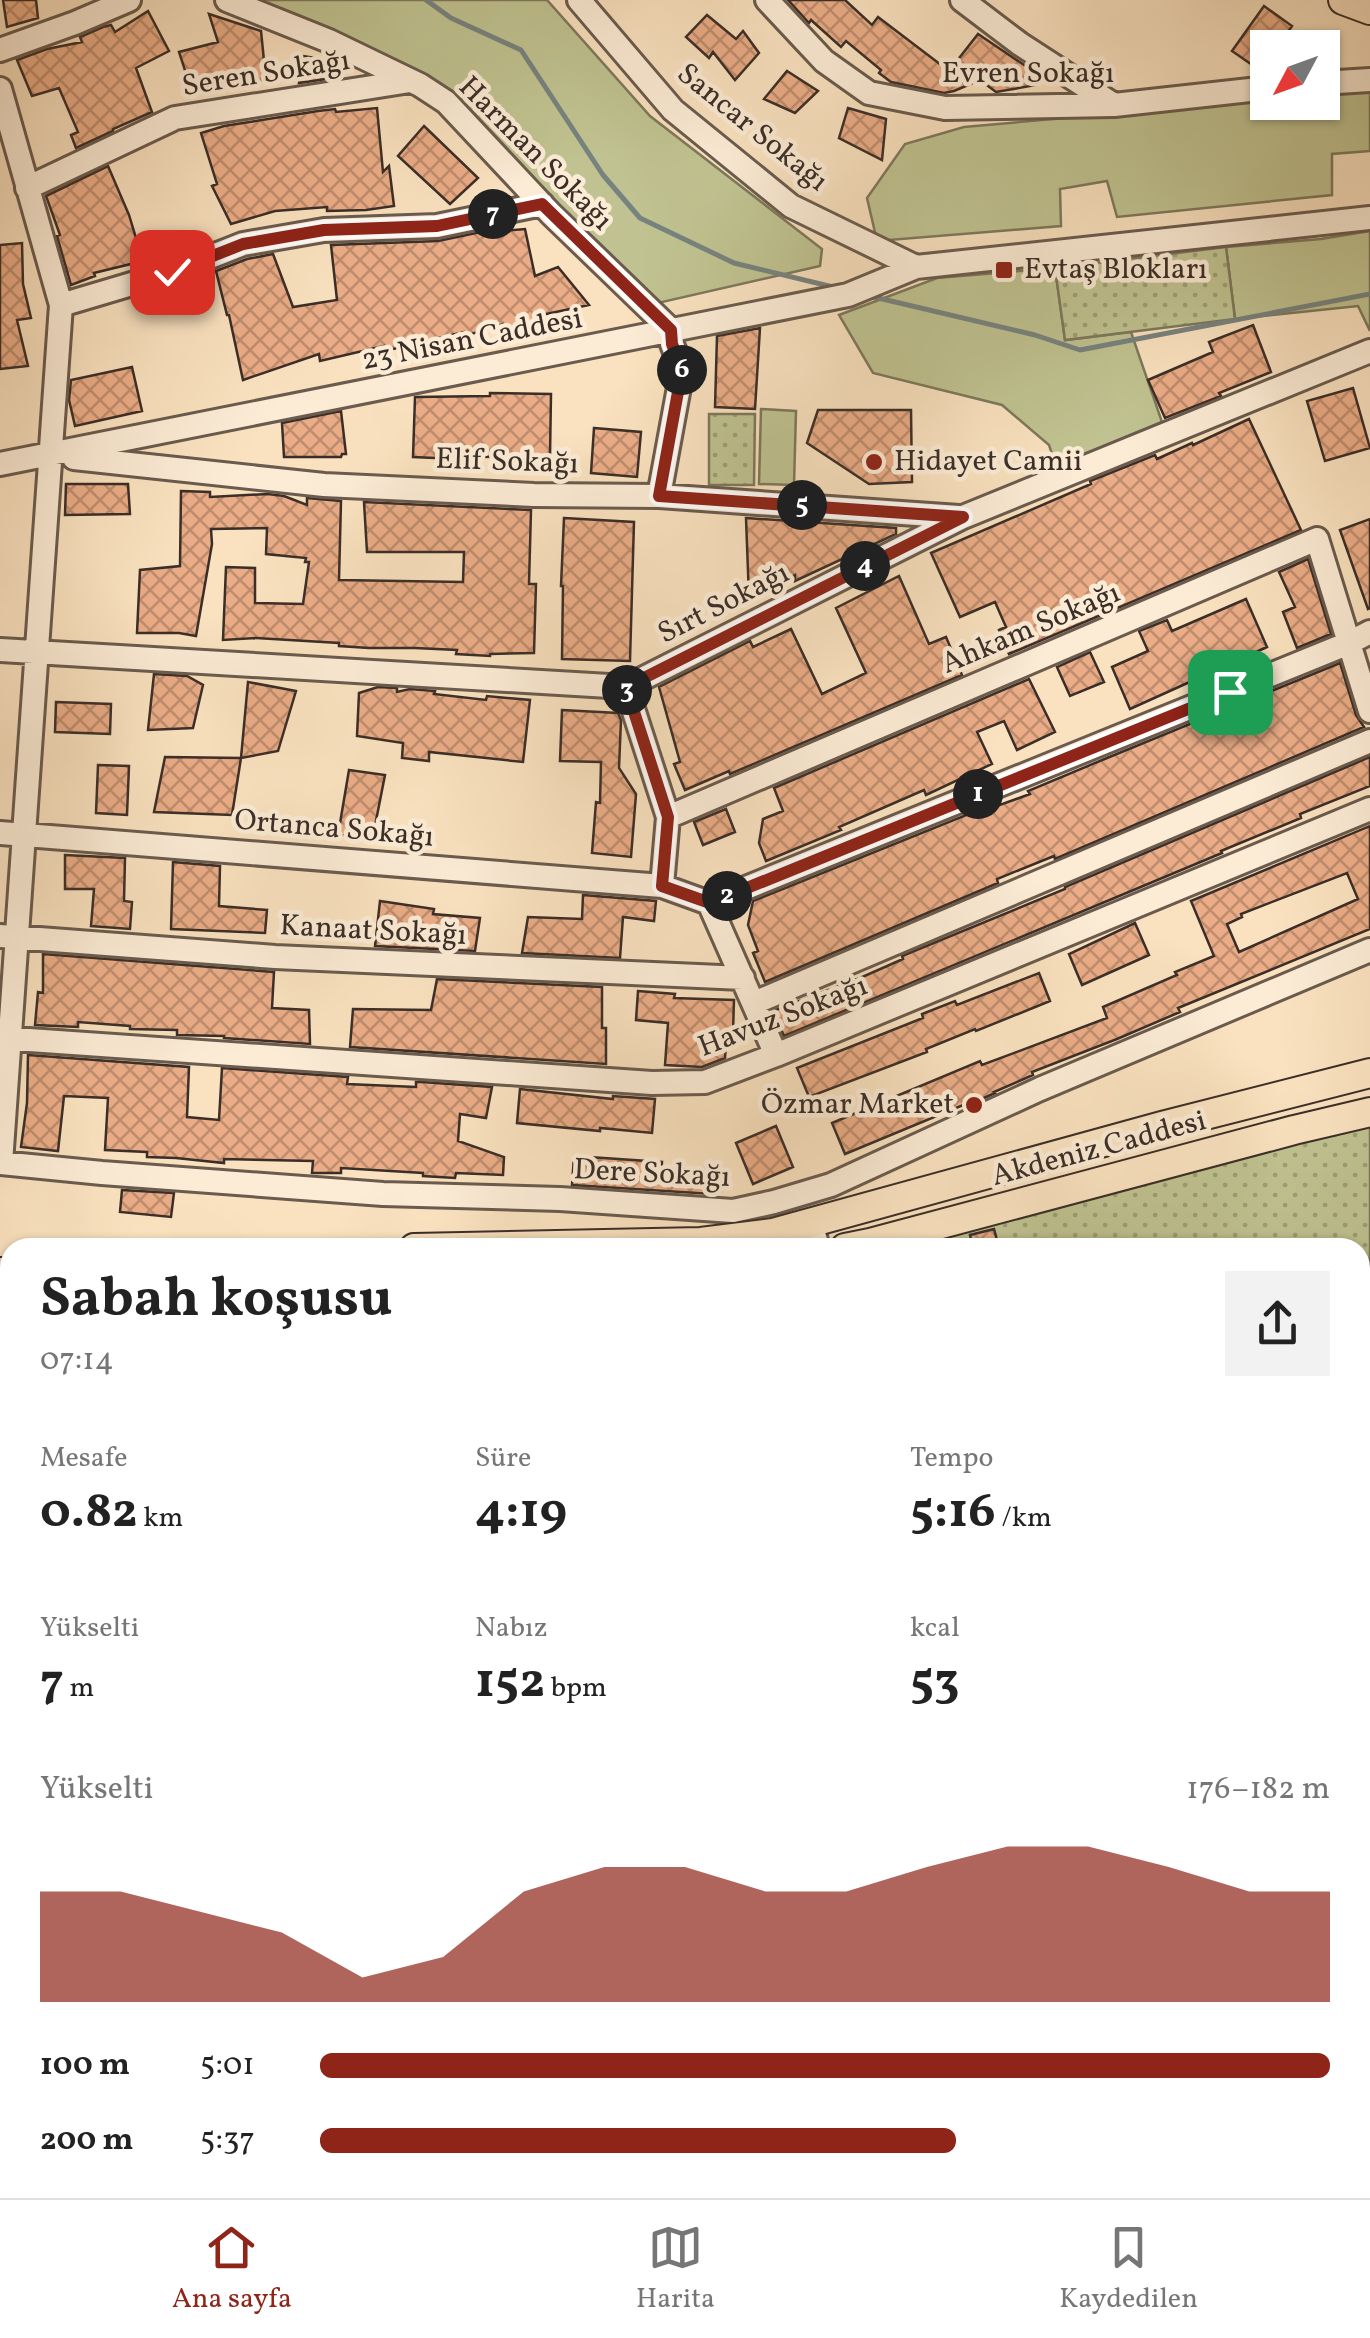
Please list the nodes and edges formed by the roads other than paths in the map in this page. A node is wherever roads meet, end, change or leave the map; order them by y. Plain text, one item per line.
1 (128, 0) edge
2 (227, 0) edge
3 (579, 0) edge
4 (767, 0) edge
5 (962, 0) edge
6 (1343, 0) edge
7 (1370, 10) edge
8 (0, 50) edge
9 (410, 80) junction
10 (1370, 80) edge
11 (1340, 81) edge
12 (0, 89) edge
13 (1250, 90) edge
14 (1114, 106) junction
15 (26, 188) junction
16 (542, 204) junction
17 (1370, 218) edge
18 (916, 267) junction
19 (60, 305) junction
20 (671, 330) junction
21 (1370, 351) edge
22 (50, 455) junction
23 (0, 464) edge
24 (659, 496) junction
25 (963, 517) junction
26 (1360, 638) edge
27 (0, 650) edge
28 (36, 653) junction
29 (626, 687) junction
30 (1370, 711) edge
31 (1370, 741) edge
32 (1370, 809) edge
33 (668, 817) junction
34 (12, 834) edge
35 (662, 886) junction
36 (710, 903) junction
37 (8, 936) edge
38 (1370, 950) edge
39 (744, 978) junction
40 (754, 1002) junction
41 (5, 1038) edge
42 (776, 1055) junction
43 (1370, 1072) edge
44 (1370, 1112) edge
45 (1, 1163) edge
46 (872, 1165) junction
47 (883, 1202) junction
48 (814, 1235) edge
49 (730, 1238) edge
50 (889, 1238) edge

1 - 8 street
2 - 9 street, Harman Sokağı
3 - 18 street, Sancar Sokağı
4 - 14 street, Evren Sokağı
5 - 14 street
6 - 7 main road
9 - 15 street, Seren Sokağı
9 - 16 street, Harman Sokağı
10 - 11 street
12 - 15 street
13 - 14 street, Evren Sokağı
15 - 19 street
16 - 19 street
16 - 20 street, Harman Sokağı
17 - 18 street, 23 Nisan Caddesi
18 - 20 street, 23 Nisan Caddesi
19 - 22 street
20 - 22 street, 23 Nisan Caddesi
20 - 24 street
21 - 25 street, Sırt Sokağı
22 - 23 street, 23 Nisan Caddesi
22 - 24 street, Elif Sokağı
22 - 28 street
24 - 25 street, Elif Sokağı
25 - 29 street, Sırt Sokağı
26 - 30 street
26 - 33 street, Ahkam Sokağı
26 - 36 street
27 - 28 street
28 - 29 street
28 - 34 street
29 - 33 street
31 - 40 street
32 - 42 street, Havuz Sokağı
33 - 35 street
34 - 35 street, Ortanca Sokağı
34 - 37 street
35 - 36 street, Ortanca Sokağı
36 - 39 street
37 - 39 street, Kanaat Sokağı
37 - 41 street
38 - 46 street, Dere Sokağı
39 - 40 street
40 - 42 street
41 - 42 street, Havuz Sokağı
41 - 45 street
43 - 47 main road, Akdeniz Caddesi
44 - 50 main road, Akdeniz Caddesi
45 - 46 street, Dere Sokağı
46 - 47 street
47 - 48 main road, Akdeniz Caddesi
48 - 49 main road, Akdeniz Caddesi

